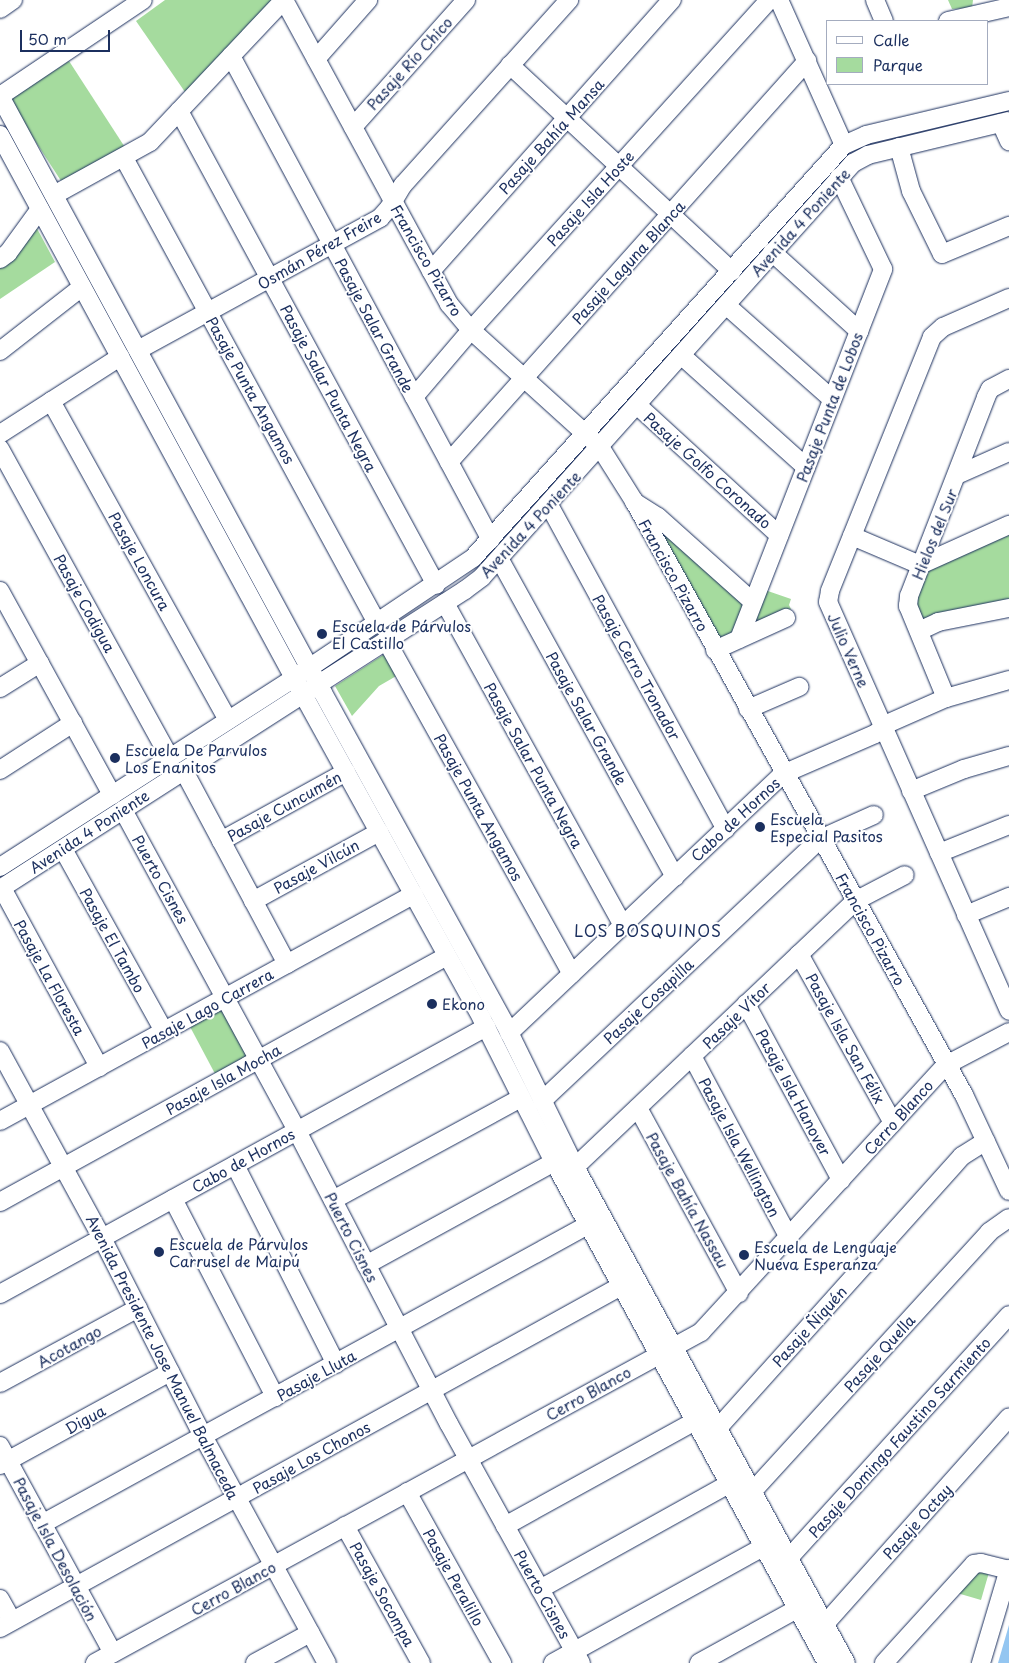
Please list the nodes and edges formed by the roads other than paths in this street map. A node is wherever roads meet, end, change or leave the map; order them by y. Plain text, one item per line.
1 (13, 0) edge
2 (143, 0) edge
3 (284, 0) edge
4 (368, 0) edge
5 (466, 0) edge
6 (568, 0) edge
7 (672, 0) edge
8 (769, 0) edge
9 (779, 0) edge
10 (875, 0) edge
11 (1000, 5) edge
12 (980, 7) edge
13 (0, 9) edge
14 (884, 20) edge
15 (950, 20) edge
16 (231, 56) junction
17 (316, 58) junction
18 (807, 61) junction
19 (510, 65) junction
20 (0, 96) edge
21 (1009, 101) edge
22 (180, 111) junction
23 (567, 118) junction
24 (1005, 122) edge
25 (353, 127) junction
26 (0, 135) edge
27 (1009, 141) edge
28 (844, 145) junction
29 (899, 147) junction
30 (124, 158) junction
31 (7, 164) edge
32 (619, 166) junction
33 (839, 177) junction
34 (54, 195) junction
35 (393, 202) junction
36 (40, 209) junction
37 (670, 214) junction
38 (1009, 226) edge
39 (332, 245) junction
40 (772, 252) junction
41 (0, 259) edge
42 (430, 271) junction
43 (732, 271) junction
44 (270, 278) junction
45 (82, 287) junction
46 (1009, 298) edge
47 (726, 304) junction
48 (208, 312) junction
49 (471, 330) junction
50 (859, 330) junction
51 (138, 350) junction
52 (0, 351) edge
53 (681, 355) junction
54 (120, 357) junction
55 (524, 378) junction
56 (1009, 379) edge
57 (414, 397) junction
58 (832, 399) junction
59 (51, 401) junction
60 (637, 405) junction
61 (0, 434) edge
62 (586, 434) junction
63 (600, 447) junction
64 (0, 450) edge
65 (1009, 452) edge
66 (449, 462) junction
67 (806, 467) junction
68 (957, 475) junction
69 (634, 502) junction
70 (549, 505) junction
71 (1009, 525) edge
72 (779, 535) junction
73 (852, 536) junction
74 (491, 540) junction
75 (500, 560) junction
76 (920, 565) junction
77 (436, 585) junction
78 (2, 599) edge
79 (753, 602) junction
80 (444, 603) junction
81 (1009, 608) edge
82 (786, 618) dead end
83 (377, 622) junction
84 (919, 631) junction
85 (739, 639) junction
86 (386, 640) junction
87 (715, 650) junction
88 (40, 663) junction
89 (309, 667) junction
90 (294, 678) junction
91 (1009, 680) edge
92 (318, 684) junction
93 (799, 687) dead end
94 (0, 688) edge
95 (303, 694) junction
96 (946, 698) junction
97 (748, 709) junction
98 (228, 720) junction
99 (73, 724) junction
100 (883, 728) junction
101 (1009, 756) edge
102 (170, 758) junction
103 (0, 770) edge
104 (184, 771) junction
105 (346, 772) junction
106 (783, 774) junction
107 (911, 791) junction
108 (112, 794) junction
109 (123, 810) junction
110 (874, 815) dead end
111 (1009, 825) edge
112 (726, 829) junction
113 (379, 832) junction
114 (820, 839) junction
115 (221, 841) junction
116 (63, 849) junction
117 (939, 853) junction
118 (0, 867) edge
119 (905, 875) dead end
120 (674, 877) junction
121 (1, 888) edge
122 (414, 894) junction
123 (1009, 896) edge
124 (253, 901) junction
125 (855, 901) junction
126 (966, 915) junction
127 (623, 926) junction
128 (800, 954) junction
129 (447, 956) junction
130 (287, 964) junction
131 (572, 974) junction
132 (225, 998) junction
133 (746, 1004) junction
134 (1009, 1011) edge
135 (486, 1027) junction
136 (164, 1031) junction
137 (1009, 1032) edge
138 (510, 1033) junction
139 (0, 1051) edge
140 (692, 1056) junction
141 (259, 1060) junction
142 (946, 1065) junction
143 (99, 1067) junction
144 (521, 1098) junction
145 (542, 1101) junction
146 (30, 1105) junction
147 (638, 1108) junction
148 (0, 1121) edge
149 (893, 1123) junction
150 (297, 1131) junction
151 (986, 1141) junction
152 (554, 1162) junction
153 (235, 1165) junction
154 (64, 1167) junction
155 (575, 1167) junction
156 (841, 1180) junction
157 (1009, 1192) edge
158 (173, 1198) junction
159 (333, 1200) junction
160 (0, 1202) edge
161 (1009, 1218) edge
162 (588, 1225) junction
163 (102, 1238) junction
164 (788, 1238) junction
165 (366, 1265) junction
166 (622, 1286) junction
167 (738, 1292) junction
168 (0, 1294) edge
169 (138, 1308) junction
170 (1009, 1314) edge
171 (399, 1329) junction
172 (675, 1347) junction
173 (658, 1354) junction
174 (336, 1364) junction
175 (170, 1372) junction
176 (0, 1383) edge
177 (432, 1390) junction
178 (275, 1397) junction
179 (1009, 1417) edge
180 (695, 1421) junction
181 (718, 1428) junction
182 (202, 1436) junction
183 (3, 1457) edge
184 (468, 1458) junction
185 (729, 1484) junction
186 (407, 1492) junction
187 (752, 1492) junction
188 (236, 1498) junction
189 (42, 1524) junction
190 (345, 1526) junction
191 (505, 1526) junction
192 (764, 1547) junction
193 (788, 1559) junction
194 (273, 1566) junction
195 (1009, 1570) edge
196 (76, 1586) junction
197 (540, 1589) junction
198 (0, 1599) edge
199 (797, 1609) junction
200 (6, 1624) edge
201 (824, 1625) junction
202 (310, 1633) junction
203 (113, 1654) junction
204 (578, 1657) edge
205 (95, 1663) edge
206 (255, 1663) edge
207 (327, 1663) edge
208 (421, 1663) edge
209 (502, 1663) edge
210 (553, 1663) edge
211 (699, 1663) edge
212 (826, 1663) edge
213 (846, 1663) edge
214 (884, 1663) edge
215 (982, 1663) edge

1 - 13 street
2 - 20 street
3 - 16 street
3 - 17 street, Francisco Pizarro
4 - 17 street
5 - 25 street, Pasaje Río Chico
6 - 19 street, Osmán Pérez Freire
7 - 23 street, Pasaje Bahía Mansa
8 - 32 street, Pasaje Isla Hoste
9 - 18 street
10 - 14 street
11 - 12 street
12 - 15 street
16 - 22 street
16 - 39 street, Pasaje Salar Grande
17 - 25 street, Francisco Pizarro
18 - 28 street
18 - 37 street, Pasaje Laguna Blanca
19 - 23 street
19 - 35 street, Osmán Pérez Freire
20 - 34 street
21 - 28 street, Avenida 4 Poniente
22 - 30 street
22 - 44 street, Pasaje Salar Punta Negra
23 - 32 street
23 - 42 street, Pasaje Bahía Mansa
24 - 27 street
24 - 29 street, Avenida 4 Poniente
25 - 35 street, Francisco Pizarro
26 - 31 street
28 - 43 street, Avenida 4 Poniente
29 - 33 street, Avenida 4 Poniente
29 - 38 street
30 - 34 street
30 - 48 street, Pasaje Punta Angamos
31 - 36 street
32 - 37 street
32 - 49 street, Pasaje Isla Hoste
33 - 40 street, Avenida 4 Poniente
33 - 50 street, Pasaje Punta de Lobos
34 - 51 street
35 - 39 street, Osmán Pérez Freire
35 - 42 street, Francisco Pizarro
36 - 41 street
36 - 45 street
37 - 43 street
37 - 55 street, Pasaje Laguna Blanca
39 - 44 street, Osmán Pérez Freire
39 - 57 street, Pasaje Salar Grande
40 - 47 street, Avenida 4 Poniente
40 - 50 street
42 - 49 street, Francisco Pizarro
43 - 62 street, Avenida 4 Poniente
44 - 48 street, Osmán Pérez Freire
44 - 77 street, Pasaje Salar Punta Negra
45 - 52 street
45 - 54 street
46 - 73 street, Julio Verne
47 - 53 street, Avenida 4 Poniente
47 - 58 street
48 - 51 street, Osmán Pérez Freire
48 - 83 street, Pasaje Punta Angamos
49 - 55 street, Francisco Pizarro
49 - 57 street, Pasaje Isla Hoste
50 - 58 street, Pasaje Punta de Lobos
51 - 89 street
53 - 60 street, Avenida 4 Poniente
53 - 67 street
54 - 59 street
54 - 90 street
55 - 62 street, Francisco Pizarro
55 - 66 street, Pasaje Laguna Blanca
56 - 68 street, Hielos del Sur
57 - 66 street, Pasaje Salar Grande
58 - 67 street, Pasaje Punta de Lobos
59 - 61 street
59 - 98 street, Pasaje Loncura
60 - 63 street, Avenida 4 Poniente
60 - 72 street, Pasaje Golfo Coronado
62 - 63 street, Francisco Pizarro
62 - 74 street, Avenida 4 Poniente
63 - 69 street, Francisco Pizarro
63 - 70 street, Avenida 4 Poniente
64 - 102 street, Pasaje Codigua
65 - 68 street
66 - 74 street, Pasaje Salar Grande
67 - 72 street, Pasaje Punta de Lobos
68 - 76 street, Hielos del Sur
69 - 79 street
69 - 87 street, Francisco Pizarro
70 - 75 street, Avenida 4 Poniente
70 - 112 street, Pasaje Cerro Tronador
71 - 76 street
72 - 79 street, Pasaje Punta de Lobos
73 - 76 street
73 - 100 street, Julio Verne
74 - 77 street, Avenida 4 Poniente
75 - 80 street, Avenida 4 Poniente
75 - 120 street, Pasaje Salar Grande
76 - 84 street, Hielos del Sur
77 - 83 street, Avenida 4 Poniente
78 - 88 street
79 - 85 street, Pasaje Punta de Lobos
80 - 86 street, Avenida 4 Poniente
80 - 127 street, Pasaje Salar Punta Negra
81 - 84 street
82 - 85 street
83 - 89 street, Avenida 4 Poniente
84 - 96 street, Hielos del Sur
85 - 87 street
86 - 92 street, Avenida 4 Poniente
86 - 131 street, Pasaje Punta Angamos
87 - 97 street, Francisco Pizarro
88 - 94 street
88 - 99 street
89 - 90 street, Avenida 4 Poniente
89 - 92 street
90 - 95 street
90 - 98 street, Avenida 4 Poniente
91 - 96 street, Cabo de Hornos
92 - 95 street, Avenida 4 Poniente
92 - 138 street
93 - 97 street
95 - 104 street, Avenida 4 Poniente
95 - 105 street
96 - 100 street, Cabo de Hornos
97 - 106 street, Francisco Pizarro
98 - 102 street, Avenida 4 Poniente
99 - 103 street
99 - 108 street
100 - 106 street, Cabo de Hornos
100 - 107 street, Julio Verne
101 - 107 street
102 - 108 street, Avenida 4 Poniente
104 - 109 street, Avenida 4 Poniente
104 - 115 street
105 - 113 street
105 - 115 street, Pasaje Cuncumén
106 - 112 street, Cabo de Hornos
106 - 114 street, Francisco Pizarro
107 - 117 street, Julio Verne
108 - 118 street, Avenida 4 Poniente
109 - 116 street, Avenida 4 Poniente
109 - 132 street, Puerto Cisnes
110 - 114 street, Pasaje Cosapilla
111 - 117 street
112 - 120 street, Cabo de Hornos
113 - 122 street
113 - 124 street, Pasaje Vilcún
114 - 125 street, Francisco Pizarro
114 - 145 street, Pasaje Cosapilla
115 - 124 street
116 - 121 street, Avenida 4 Poniente
116 - 136 street, Pasaje El Tambo
117 - 126 street, Julio Verne
119 - 125 street, Pasaje Vítor
120 - 127 street, Cabo de Hornos
121 - 143 street, Pasaje La Floresta
122 - 129 street
122 - 130 street, Pasaje Lago Carrera
123 - 126 street
124 - 130 street
125 - 128 street, Pasaje Vítor
125 - 142 street, Francisco Pizarro
126 - 134 street, Julio Verne
127 - 131 street, Cabo de Hornos
128 - 133 street, Pasaje Vítor
128 - 149 street, Pasaje Isla San Félix
129 - 135 street
129 - 141 street, Pasaje Isla Mocha
130 - 132 street, Pasaje Lago Carrera
131 - 138 street, Cabo de Hornos
132 - 136 street, Pasaje Lago Carrera
132 - 141 street, Puerto Cisnes
133 - 140 street, Pasaje Vítor
133 - 156 street, Pasaje Isla Hanover
135 - 144 street
135 - 150 street, Cabo de Hornos
136 - 143 street, Pasaje Lago Carrera
137 - 142 street, Cerro Blanco
138 - 145 street
139 - 146 street, Avenida Presidente Jose Manuel Balmaceda
140 - 147 street, Pasaje Vítor
140 - 164 street, Pasaje Isla Wellington
141 - 150 street, Puerto Cisnes
141 - 154 street, Pasaje Isla Mocha
142 - 149 street, Cerro Blanco
142 - 151 street, Francisco Pizarro
143 - 146 street, Pasaje Lago Carrera
144 - 152 street
144 - 159 street
145 - 155 street
146 - 148 street, Pasaje Lago Carrera
146 - 154 street, Avenida Presidente Jose Manuel Balmaceda
147 - 155 street, Pasaje Vítor
147 - 167 street, Pasaje Bahía Nassau
149 - 156 street, Cerro Blanco
150 - 153 street, Cabo de Hornos
150 - 159 street, Puerto Cisnes
151 - 157 street, Francisco Pizarro
151 - 181 street, Pasaje Ñiquén
152 - 162 street
152 - 165 street
153 - 158 street, Cabo de Hornos
153 - 174 street
154 - 160 street, Pasaje Isla Mocha
154 - 163 street, Avenida Presidente Jose Manuel Balmaceda
155 - 172 street
156 - 164 street, Cerro Blanco
158 - 163 street, Cabo de Hornos
158 - 178 street
159 - 165 street, Puerto Cisnes
161 - 187 street, Pasaje Quella
162 - 166 street
162 - 171 street, Pasaje Lluta
163 - 168 street, Cabo de Hornos
163 - 169 street, Avenida Presidente Jose Manuel Balmaceda
164 - 167 street, Cerro Blanco
165 - 171 street, Puerto Cisnes
166 - 173 street
166 - 177 street, Pasaje Los Chonos
167 - 172 street, Cerro Blanco
169 - 175 street, Avenida Presidente Jose Manuel Balmaceda
169 - 176 street, Acotango
170 - 193 street, Pasaje Domingo Faustino Sarmiento
171 - 174 street, Pasaje Lluta
171 - 177 street, Puerto Cisnes
172 - 173 street, Cerro Blanco
172 - 181 street
173 - 180 street
173 - 184 street, Cerro Blanco
174 - 178 street, Pasaje Lluta
175 - 182 street, Avenida Presidente Jose Manuel Balmaceda
175 - 183 street, Digua
177 - 184 street, Puerto Cisnes
177 - 188 street, Pasaje Los Chonos
178 - 182 street, Pasaje Lluta
179 - 201 street, Pasaje Octay
180 - 185 street
180 - 191 street
181 - 187 street
182 - 188 street, Avenida Presidente Jose Manuel Balmaceda
182 - 189 street, Pasaje Lluta
183 - 189 street, Pasaje Isla Desolación
184 - 186 street, Cerro Blanco
184 - 191 street, Puerto Cisnes
185 - 192 street
185 - 197 street
186 - 190 street, Cerro Blanco
186 - 209 street, Pasaje Peralillo
187 - 193 street
188 - 194 street, Avenida Presidente Jose Manuel Balmaceda
188 - 196 street, Pasaje Los Chonos
189 - 196 street, Pasaje Isla Desolación
190 - 194 street, Cerro Blanco
190 - 208 street, Pasaje Socompa
191 - 197 street, Puerto Cisnes
192 - 199 street
192 - 204 street
193 - 201 street
194 - 202 street, Avenida Presidente Jose Manuel Balmaceda
194 - 203 street, Cerro Blanco
195 - 214 street
195 - 215 street
196 - 200 street, Pasaje Los Chonos
196 - 203 street, Pasaje Isla Desolación
197 - 204 street, Puerto Cisnes
198 - 200 street
199 - 211 street
199 - 212 street
201 - 213 street
202 - 206 street
202 - 207 street, Avenida Presidente Jose Manuel Balmaceda
203 - 205 street, Cerro Blanco
204 - 210 street

